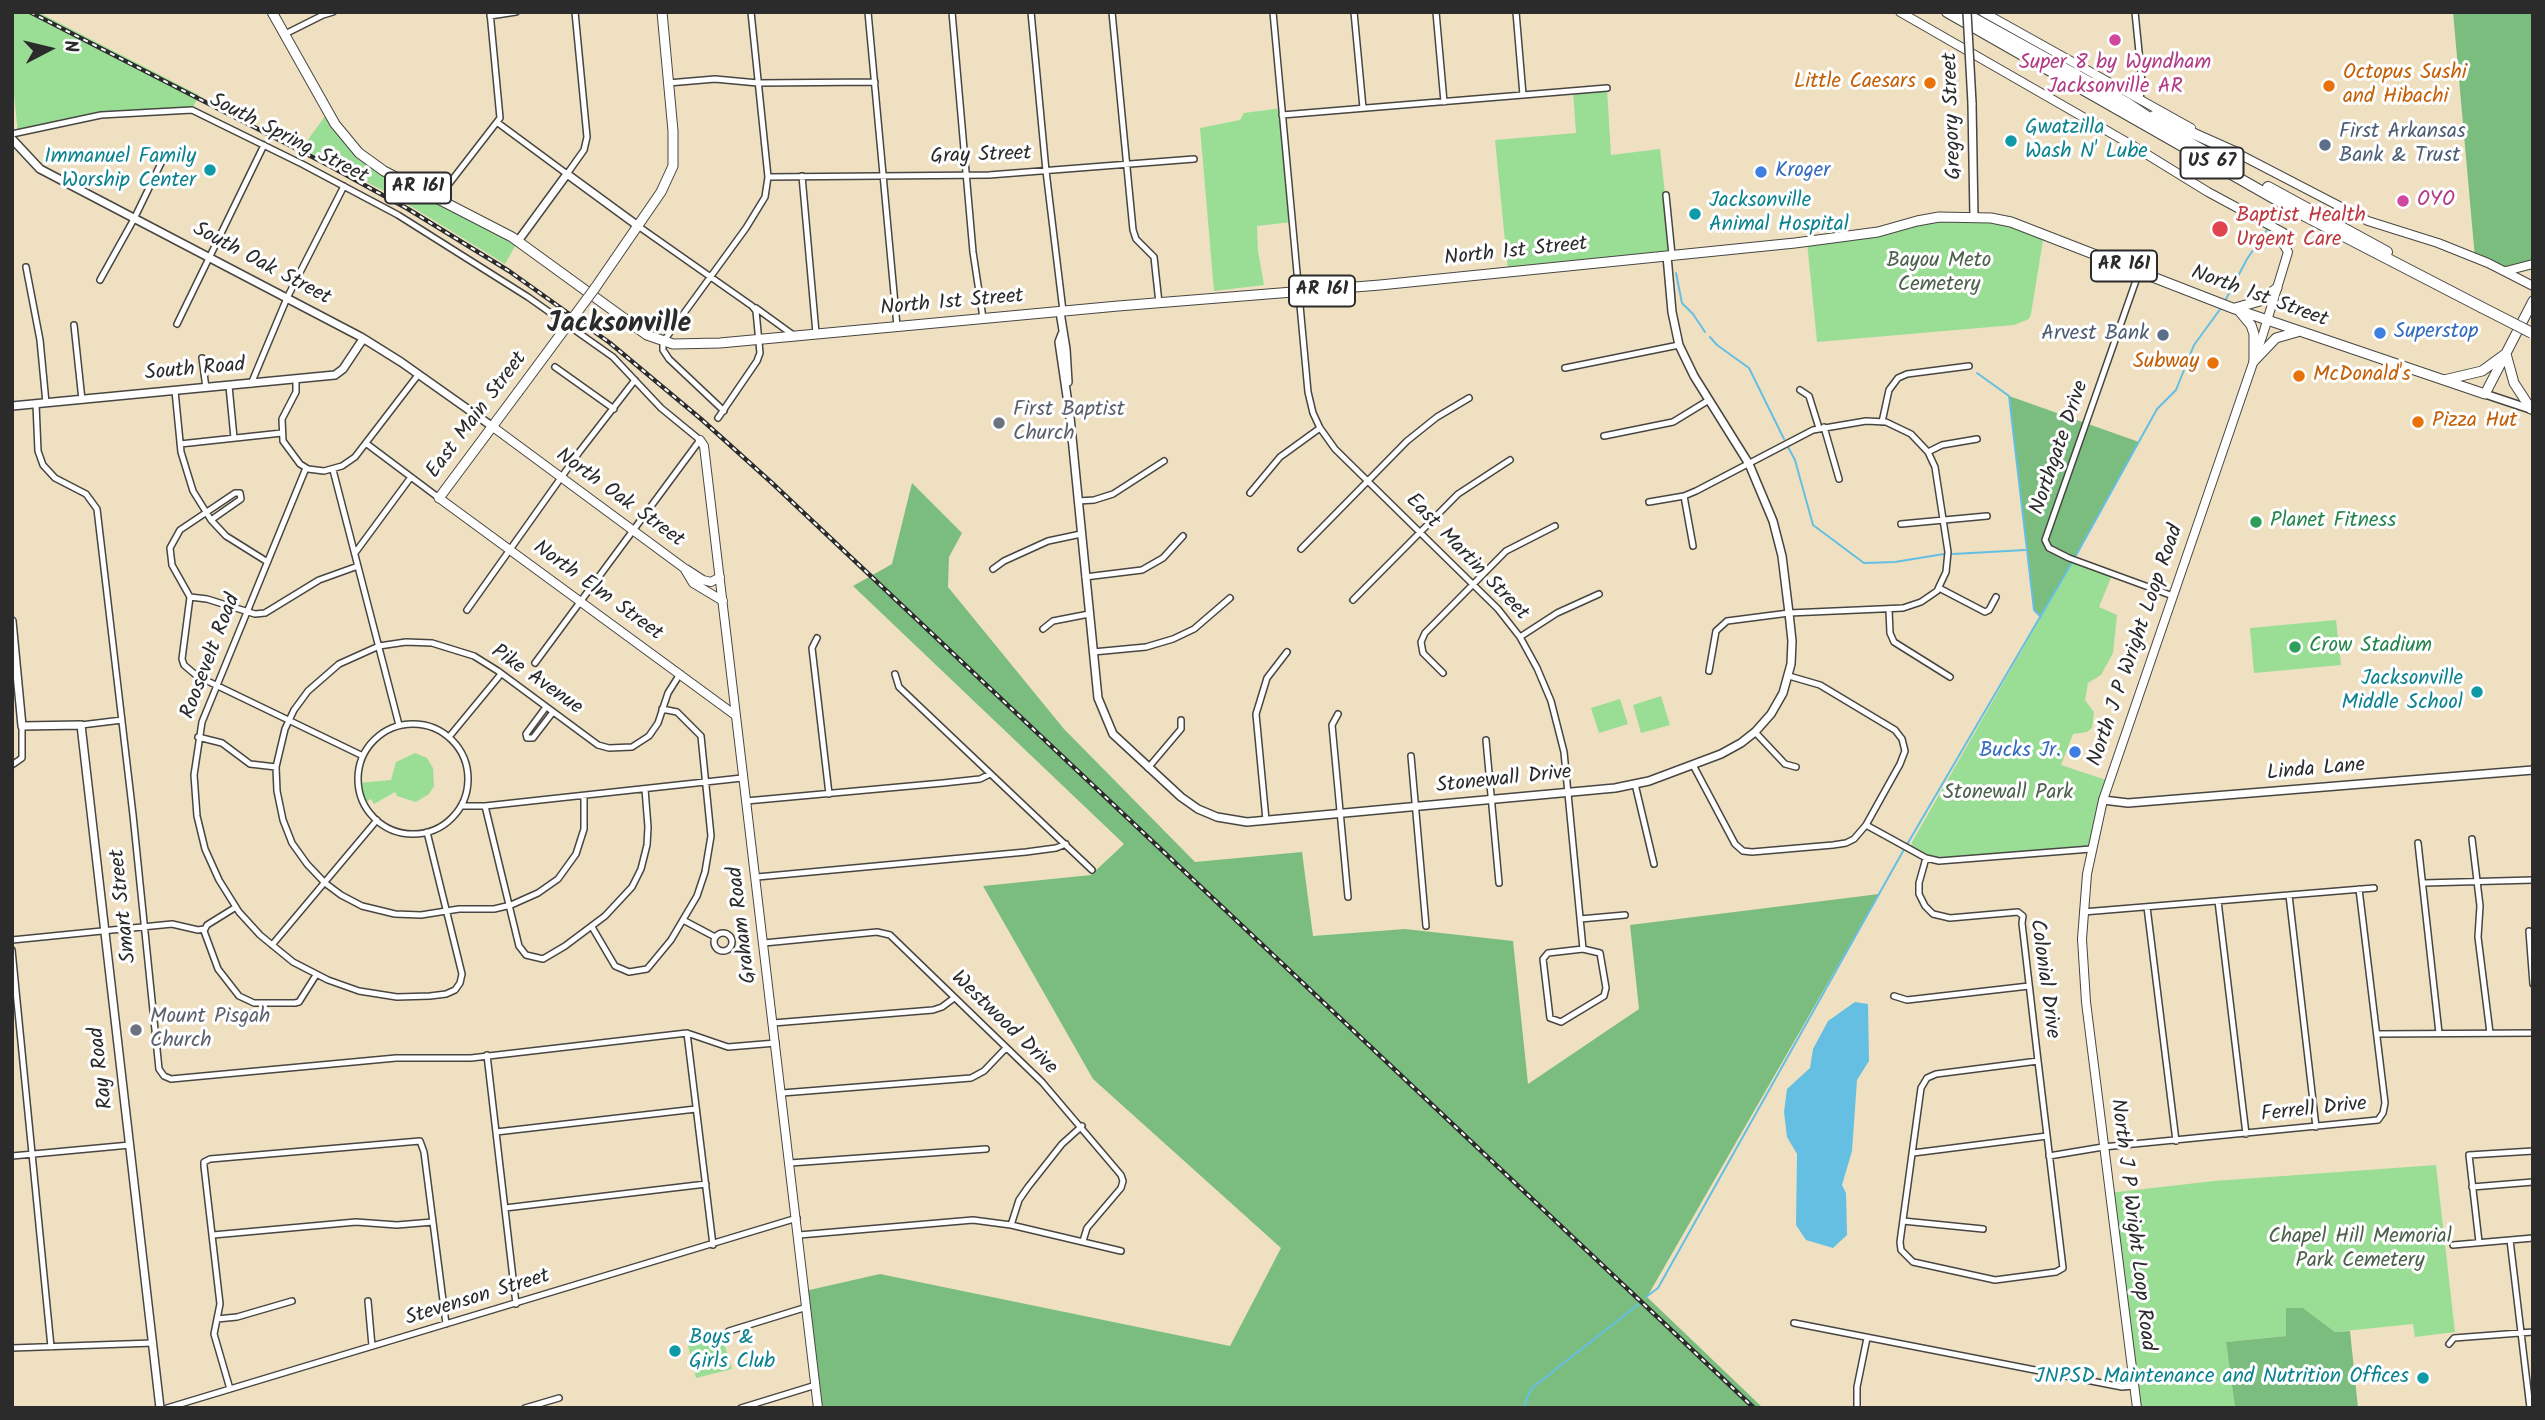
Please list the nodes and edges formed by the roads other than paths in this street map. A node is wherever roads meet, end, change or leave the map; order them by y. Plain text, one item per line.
1 (272, 12) edge
2 (333, 12) edge
3 (516, 12) edge
4 (575, 12) edge
5 (662, 12) edge
6 (751, 12) edge
7 (868, 12) edge
8 (951, 12) edge
9 (1031, 12) edge
10 (1112, 12) edge
11 (1273, 12) edge
12 (1354, 12) edge
13 (1436, 12) edge
14 (1516, 12) edge
15 (1900, 12) edge
16 (1947, 12) edge
17 (1964, 12) edge
18 (1983, 12) edge
19 (2135, 12) edge
20 (490, 13) edge
21 (285, 34) junction
22 (875, 82) junction
23 (668, 83) junction
24 (758, 83) junction
25 (1606, 88) dead end
26 (1523, 95) junction
27 (2140, 100) junction
28 (1444, 102) junction
29 (2127, 103) junction
30 (1363, 108) junction
31 (1282, 115) junction
32 (498, 123) junction
33 (12, 136) edge
34 (264, 145) junction
35 (2237, 153) junction
36 (164, 157) dead end
37 (1194, 159) dead end
38 (1126, 163) junction
39 (1046, 171) junction
40 (567, 174) junction
41 (883, 175) junction
42 (966, 175) junction
43 (802, 176) junction
44 (768, 177) junction
45 (344, 186) junction
46 (1666, 195) dead end
47 (438, 198) junction
48 (1974, 218) junction
49 (134, 219) junction
50 (638, 226) junction
51 (518, 241) junction
52 (1670, 256) junction
53 (210, 258) junction
54 (2533, 264) edge
55 (26, 267) dead end
56 (2506, 271) junction
57 (2139, 272) junction
58 (711, 276) junction
59 (100, 280) dead end
60 (2533, 286) edge
61 (2277, 288) junction
62 (1299, 293) junction
63 (286, 298) junction
64 (2533, 301) edge
65 (1159, 303) junction
66 (2482, 305) junction
67 (752, 306) junction
68 (2236, 309) junction
69 (1061, 312) junction
70 (2528, 314) edge
71 (983, 318) junction
72 (2268, 320) junction
73 (177, 324) dead end
74 (74, 325) dead end
75 (897, 326) junction
76 (2298, 331) junction
77 (2532, 332) edge
78 (816, 334) junction
79 (796, 337) junction
80 (363, 339) junction
81 (760, 339) junction
82 (663, 342) junction
83 (1679, 345) junction
84 (2506, 354) junction
85 (202, 358) dead end
86 (2254, 361) junction
87 (1969, 366) dead end
88 (555, 367) dead end
89 (1565, 368) dead end
90 (418, 374) junction
91 (296, 380) junction
92 (635, 380) junction
93 (2442, 380) junction
94 (251, 384) junction
95 (229, 386) junction
96 (206, 388) junction
97 (1800, 390) dead end
98 (175, 391) junction
99 (2485, 394) junction
100 (1469, 398) dead end
101 (82, 400) junction
102 (1709, 400) junction
103 (46, 403) junction
104 (36, 404) junction
105 (12, 406) edge
106 (614, 409) junction
107 (2532, 410) edge
108 (724, 411) junction
109 (718, 418) dead end
110 (1882, 422) junction
111 (493, 427) junction
112 (1821, 427) junction
113 (1320, 428) junction
114 (282, 433) junction
115 (1604, 436) dead end
116 (234, 438) junction
117 (1977, 439) dead end
118 (700, 440) junction
119 (180, 444) junction
120 (367, 444) junction
121 (1928, 452) junction
122 (1510, 460) dead end
123 (1164, 461) dead end
124 (1749, 464) junction
125 (306, 468) junction
126 (333, 470) junction
127 (411, 477) junction
128 (560, 478) junction
129 (1839, 479) dead end
130 (1368, 480) junction
131 (1250, 493) dead end
132 (1684, 496) junction
133 (439, 498) junction
134 (1078, 501) junction
135 (1649, 502) dead end
136 (206, 513) junction
137 (1987, 516) dead end
138 (211, 520) junction
139 (1944, 520) junction
140 (1901, 524) dead end
141 (1555, 526) dead end
142 (633, 530) junction
143 (1421, 532) junction
144 (1081, 534) junction
145 (1183, 536) dead end
146 (1693, 546) dead end
147 (1301, 550) dead end
148 (510, 551) junction
149 (355, 554) junction
150 (266, 561) junction
151 (358, 566) junction
152 (684, 568) junction
153 (993, 569) dead end
154 (720, 577) junction
155 (1085, 577) junction
156 (1473, 583) junction
157 (1939, 588) junction
158 (1599, 594) dead end
159 (2173, 596) junction
160 (190, 597) junction
161 (1996, 597) dead end
162 (1230, 598) dead end
163 (1353, 600) dead end
164 (580, 601) junction
165 (723, 601) junction
166 (467, 610) dead end
167 (1889, 610) junction
168 (246, 612) junction
169 (1789, 613) junction
170 (1089, 614) junction
171 (12, 621) edge
172 (1043, 629) dead end
173 (1520, 637) junction
174 (817, 638) dead end
175 (379, 646) junction
176 (1093, 652) junction
177 (1287, 652) dead end
178 (534, 663) dead end
179 (1709, 671) dead end
180 (1443, 673) dead end
181 (501, 674) junction
182 (680, 674) junction
183 (895, 674) dead end
184 (1789, 676) junction
185 (1950, 677) dead end
186 (216, 684) junction
187 (545, 707) junction
188 (662, 709) junction
189 (553, 712) junction
190 (1338, 714) dead end
191 (735, 715) junction
192 (122, 720) junction
193 (289, 720) junction
194 (1181, 720) dead end
195 (81, 725) junction
196 (399, 725) junction
197 (22, 726) junction
198 (1755, 732) junction
199 (198, 737) junction
200 (449, 737) junction
201 (1486, 740) dead end
202 (363, 755) junction
203 (1411, 756) dead end
204 (12, 765) edge
205 (1693, 765) junction
206 (276, 767) junction
207 (1796, 767) dead end
208 (1148, 768) junction
209 (2533, 770) edge
210 (990, 774) junction
211 (743, 778) junction
212 (706, 783) junction
213 (1635, 784) junction
214 (645, 789) junction
215 (1568, 792) junction
216 (830, 794) junction
217 (584, 796) junction
218 (1491, 800) junction
219 (2103, 800) junction
220 (746, 801) junction
221 (461, 806) junction
222 (485, 806) junction
223 (1416, 807) junction
224 (1340, 813) junction
225 (377, 820) junction
226 (1266, 820) junction
227 (1866, 825) junction
228 (427, 832) junction
229 (2472, 839) dead end
230 (2418, 843) dead end
231 (1066, 845) junction
232 (2091, 849) junction
233 (1926, 858) junction
234 (1654, 864) dead end
235 (1092, 870) dead end
236 (757, 877) junction
237 (2533, 880) edge
238 (2477, 882) junction
239 (324, 883) junction
240 (1499, 883) dead end
241 (2424, 883) junction
242 (2374, 888) dead end
243 (2359, 889) junction
244 (2289, 895) junction
245 (1348, 897) dead end
246 (2218, 901) junction
247 (509, 906) junction
248 (2147, 906) junction
249 (236, 907) junction
250 (447, 911) junction
251 (2083, 912) junction
252 (1625, 915) dead end
253 (1580, 919) junction
254 (682, 920) junction
255 (592, 926) junction
256 (1426, 926) dead end
257 (145, 927) junction
258 (204, 929) junction
259 (105, 930) junction
260 (2529, 931) dead end
261 (715, 937) dead end
262 (12, 940) edge
263 (764, 943) junction
264 (272, 945) junction
265 (1583, 949) junction
266 (12, 950) edge
267 (316, 975) junction
268 (2533, 984) edge
269 (2029, 986) junction
270 (1894, 996) dead end
271 (954, 998) junction
272 (773, 1023) junction
273 (2490, 1032) junction
274 (687, 1033) junction
275 (2439, 1033) junction
276 (2533, 1033) edge
277 (2377, 1034) junction
278 (776, 1043) junction
279 (22, 1049) junction
280 (1005, 1049) junction
281 (12, 1050) edge
282 (487, 1055) junction
283 (2038, 1061) junction
284 (782, 1093) junction
285 (696, 1109) junction
286 (1082, 1126) junction
287 (2316, 1127) junction
288 (496, 1132) junction
289 (2246, 1134) junction
290 (2047, 1136) junction
291 (2176, 1140) junction
292 (130, 1144) junction
293 (2103, 1147) junction
294 (986, 1149) dead end
295 (2533, 1151) edge
296 (1913, 1153) junction
297 (32, 1154) junction
298 (12, 1156) edge
299 (2049, 1156) junction
300 (790, 1163) junction
301 (2533, 1182) edge
302 (705, 1184) junction
303 (2472, 1187) junction
304 (505, 1208) junction
305 (797, 1219) junction
306 (1903, 1221) junction
307 (433, 1222) junction
308 (1011, 1225) junction
309 (1983, 1229) dead end
310 (213, 1235) junction
311 (799, 1235) junction
312 (2533, 1238) edge
313 (2510, 1240) junction
314 (1083, 1241) junction
315 (2479, 1242) junction
316 (713, 1245) junction
317 (2453, 1245) dead end
318 (1121, 1251) dead end
319 (292, 1301) dead end
320 (368, 1301) dead end
321 (516, 1304) junction
322 (807, 1307) junction
323 (217, 1319) junction
324 (1794, 1323) dead end
325 (446, 1324) junction
326 (729, 1331) dead end
327 (2533, 1332) edge
328 (2521, 1333) junction
329 (1867, 1338) junction
330 (153, 1343) junction
331 (2449, 1345) dead end
332 (372, 1346) junction
333 (51, 1347) junction
334 (12, 1348) edge
335 (816, 1385) junction
336 (2134, 1386) junction
337 (230, 1389) junction
338 (559, 1398) dead end
339 (527, 1407) edge
340 (160, 1408) edge
341 (167, 1408) edge
342 (741, 1408) edge
343 (818, 1408) edge
344 (1857, 1408) edge
345 (2137, 1408) edge
346 (2530, 1408) edge

1 - 21 main road, AR 161
2 - 21 street
3 - 20 street
4 - 40 street
5 - 23 main road, East Main Street
6 - 24 street
7 - 22 street
8 - 42 street
9 - 39 street
10 - 38 street
11 - 31 street, East Martin Street
12 - 30 street
13 - 28 street
14 - 26 street
15 - 61 main road, North J P Wright Loop Road
16 - 66 highway, US 67
17 - 29 highway, US 67
17 - 48 street, Gregory Street, bridge
18 - 27 main road
19 - 27 street
20 - 32 street
21 - 47 main road, AR 161
22 - 24 street
22 - 41 street
23 - 24 street
23 - 50 main road, East Main Street
24 - 44 street
25 - 26 street
26 - 28 street
27 - 35 main road
28 - 30 street
29 - 35 highway
29 - 66 highway, US 67
30 - 31 street
31 - 62 street, East Martin Street
32 - 40 street
32 - 47 street
33 - 34 street, South Spring Street
33 - 49 street, South Oak Street
34 - 45 street, South Spring Street
34 - 53 street
35 - 56 main road
36 - 49 street
37 - 38 street, Gray Street
38 - 39 street, Gray Street
38 - 65 street
39 - 42 street, Gray Street
39 - 69 street
40 - 50 street
40 - 51 street
41 - 42 street, Gray Street
41 - 43 street, Gray Street
41 - 75 street
42 - 71 street
43 - 44 street, Gray Street
43 - 78 street
44 - 58 street
45 - 63 street
45 - 92 street, South Spring Street
46 - 52 street
47 - 51 main road, AR 161
48 - 52 main road, North 1st Street / AR 161
48 - 57 main road, North 1st Street / AR 161
49 - 53 street, South Oak Street
49 - 59 street
50 - 58 street
50 - 111 main road, East Main Street, bridge
51 - 82 main road, North 1st Street / AR 161
52 - 62 main road, North 1st Street / AR 161
52 - 83 street, Stonewall Drive
53 - 63 street, South Oak Street
53 - 73 street
54 - 56 main road
55 - 103 street
56 - 60 main road
57 - 68 main road, North 1st Street / AR 161
57 - 159 street, Northgate Drive
58 - 67 street
58 - 82 street
61 - 68 main road
61 - 72 main road, North J P Wright Loop Road
62 - 65 main road, North 1st Street / AR 161
62 - 113 street, East Martin Street
63 - 80 street, South Oak Street
63 - 94 street
64 - 70 main road
65 - 69 main road, North 1st Street / AR 161
66 - 77 highway, US 67, bridge
67 - 79 street
67 - 81 street
68 - 72 main road, North 1st Street / AR 161
68 - 86 main road
69 - 71 main road, North 1st Street / AR 161
69 - 134 street, Stonewall Drive
70 - 84 main road
71 - 75 main road, North 1st Street / AR 161
72 - 76 main road, North 1st Street / AR 161
72 - 86 main road, North J P Wright Loop Road
74 - 101 street
75 - 78 main road, North 1st Street / AR 161
76 - 86 main road
76 - 93 main road, North 1st Street / AR 161
78 - 79 main road, North 1st Street / AR 161
79 - 81 main road, North 1st Street / AR 161
80 - 90 street, South Oak Street
80 - 91 street, South Road
81 - 82 main road, North 1st Street / AR 161
81 - 108 street
82 - 108 street
83 - 89 street
83 - 102 street, Stonewall Drive
84 - 93 main road
84 - 99 main road
84 - 107 main road
85 - 96 street
86 - 159 main road, North J P Wright Loop Road
87 - 110 street
88 - 106 street
90 - 111 street, South Oak Street
90 - 120 street
91 - 94 street, South Road
91 - 114 street
92 - 106 street
92 - 118 street, South Spring Street
93 - 99 main road, AR 161
94 - 95 street, South Road
95 - 96 street, South Road
95 - 116 street
96 - 98 street, South Road
97 - 112 street
98 - 101 street, South Road
98 - 119 street
99 - 107 street
100 - 130 street
101 - 103 street, South Road
102 - 115 street
102 - 124 street, Stonewall Drive
103 - 104 street, South Road
104 - 105 street, South Road
104 - 192 street, Smart Street
106 - 128 street
108 - 109 street
110 - 112 street
110 - 121 street
111 - 128 main road, North Oak Street
111 - 133 main road, East Main Street
112 - 124 street
112 - 129 street
113 - 130 street, East Martin Street
113 - 131 street
114 - 116 street
114 - 125 street
116 - 119 street
117 - 121 street
118 - 142 street
118 - 154 main road, Graham Road
119 - 136 street
120 - 126 street
120 - 127 street
121 - 139 street
122 - 143 street
123 - 134 street
124 - 132 street
124 - 169 street, Stonewall Drive
125 - 126 street
125 - 150 street, Roosevelt Road
126 - 149 street
127 - 133 street
127 - 149 street
128 - 142 main road, North Oak Street
128 - 148 street
130 - 143 street, East Martin Street
130 - 147 street
132 - 135 street
132 - 146 street
133 - 148 main road, North Elm Street
134 - 144 street, Stonewall Drive
136 - 138 street
136 - 138 street
136 - 160 street
137 - 139 street
138 - 150 street
139 - 140 street
139 - 157 street
141 - 156 street
142 - 152 main road, North Oak Street
142 - 164 street
143 - 156 street, East Martin Street
143 - 163 street
144 - 153 street
144 - 155 street, Stonewall Drive
145 - 155 street
148 - 164 main road, North Elm Street
148 - 166 street
149 - 151 street
150 - 168 street, Roosevelt Road
151 - 168 street
151 - 175 street
152 - 154 main road
152 - 165 main road, North Oak Street
154 - 165 main road, Graham Road
155 - 170 street, Stonewall Drive
156 - 173 street, East Martin Street
156 - 180 street
157 - 161 street
157 - 167 street
158 - 173 street
159 - 219 main road, North J P Wright Loop Road
160 - 168 street
160 - 186 street
162 - 176 street
164 - 178 street
164 - 182 main road, North Elm Street
165 - 191 main road, Graham Road
167 - 169 street
167 - 185 street
168 - 186 street, Roosevelt Road
169 - 179 street
169 - 184 street, Stonewall Drive
170 - 172 street
170 - 176 street, Stonewall Drive
171 - 197 street
173 - 215 street, East Martin Street
174 - 216 street
175 - 181 street, Pike Avenue
175 - 193 street, Pike Avenue
175 - 196 street
176 - 208 street, Stonewall Drive
177 - 226 street
181 - 187 street, Pike Avenue
181 - 200 street
182 - 188 street, Pike Avenue
182 - 191 main road, North Elm Street
183 - 210 street
184 - 198 street, Stonewall Drive
184 - 227 street
186 - 193 street
186 - 199 street, Roosevelt Road
187 - 189 street, Pike Avenue
187 - 189 street
188 - 189 street, Pike Avenue
188 - 212 street
190 - 224 street
191 - 211 main road, Graham Road
192 - 195 street
192 - 257 street, Smart Street
193 - 202 street
193 - 206 street, Pike Avenue
194 - 208 street
195 - 197 street
195 - 259 street, Ray Road
196 - 200 street
196 - 202 street
197 - 204 street
198 - 205 street, Stonewall Drive
198 - 207 street
199 - 206 street
199 - 249 street, Roosevelt Road
200 - 221 street
201 - 218 street
202 - 225 street
203 - 223 street
205 - 213 street, Stonewall Drive
205 - 227 street
206 - 239 street, Pike Avenue
208 - 226 street, Stonewall Drive
209 - 219 street, Linda Lane
210 - 216 street
210 - 231 street
211 - 212 street
211 - 220 main road, Graham Road
212 - 214 street
212 - 254 street
213 - 215 street, Stonewall Drive
213 - 234 street
214 - 217 street
214 - 255 street
215 - 218 street, Stonewall Drive
215 - 253 street, East Martin Street
216 - 220 street
217 - 222 street
217 - 247 street, Pike Avenue
218 - 223 street, Stonewall Drive
218 - 240 street
219 - 232 main road, North J P Wright Loop Road
220 - 236 main road, Graham Road
221 - 222 street
221 - 228 street
222 - 247 street
223 - 224 street, Stonewall Drive
223 - 256 street
224 - 226 street, Stonewall Drive
224 - 245 street
225 - 228 street
225 - 239 street
227 - 233 street
228 - 250 street, Roosevelt Road
229 - 238 street
230 - 241 street
231 - 235 street
231 - 236 street
232 - 233 street
232 - 251 main road, North J P Wright Loop Road
233 - 269 street, Colonial Drive
236 - 263 main road, Graham Road
237 - 238 street
238 - 241 street
238 - 273 street
239 - 250 street, Pike Avenue
239 - 264 street
241 - 275 street
242 - 243 street
243 - 244 street
243 - 277 street, Ferrell Drive
244 - 246 street
244 - 287 street
246 - 248 street
246 - 289 street
247 - 250 street, Pike Avenue
247 - 255 street
248 - 251 street
248 - 291 street
249 - 258 street
249 - 264 street, Roosevelt Road
250 - 267 street, Roosevelt Road
251 - 293 main road, North J P Wright Loop Road
252 - 253 street
253 - 265 street, East Martin Street
254 - 255 street
254 - 261 street
257 - 258 street
257 - 259 street
257 - 282 street, Smart Street
258 - 267 street
259 - 262 street
259 - 292 street, Ray Road
260 - 268 street
263 - 271 street, Westwood Drive
263 - 272 main road, Graham Road
264 - 267 street, Roosevelt Road
265 - 265 street
266 - 279 street
269 - 270 street
269 - 283 street, Colonial Drive
271 - 272 street
271 - 280 street, Westwood Drive
272 - 278 main road, Graham Road
273 - 275 street
273 - 276 street
274 - 278 street
274 - 282 street
274 - 285 street
275 - 277 street
277 - 287 street, Ferrell Drive
278 - 284 main road, Graham Road
279 - 281 street
279 - 297 street
280 - 284 street
280 - 286 street, Westwood Drive
282 - 288 street
283 - 290 street, Colonial Drive
283 - 296 street
284 - 300 main road, Graham Road
285 - 288 street
285 - 302 street
286 - 308 street
286 - 314 street, Westwood Drive
287 - 289 street, Ferrell Drive
288 - 304 street
289 - 291 street, Ferrell Drive
290 - 296 street
290 - 299 street, Colonial Drive
291 - 293 street, Ferrell Drive
292 - 297 street
292 - 330 street, Ray Road
293 - 299 street
293 - 336 main road, North J P Wright Loop Road
294 - 300 street
295 - 303 street
296 - 306 street
297 - 298 street
297 - 333 street
299 - 306 street, Colonial Drive
300 - 305 main road, Graham Road
301 - 303 street
302 - 304 street
302 - 316 street
303 - 315 street
304 - 321 street
305 - 311 main road, Graham Road
305 - 316 street, Stevenson Street
306 - 309 street
307 - 310 street
307 - 310 street
307 - 325 street
308 - 311 street
308 - 314 street
310 - 323 street
311 - 322 main road, Graham Road
312 - 313 street
313 - 315 street
313 - 328 street
314 - 318 street
315 - 317 street
316 - 321 street, Stevenson Street
319 - 323 street
320 - 332 street
321 - 325 street, Stevenson Street
322 - 326 street
322 - 335 main road, Graham Road
323 - 337 street
324 - 329 street
325 - 332 street, Stevenson Street
327 - 328 street
328 - 331 street
328 - 346 street
329 - 336 street
329 - 344 street
330 - 333 street
330 - 340 street, Ray Road
332 - 337 street, Stevenson Street
333 - 334 street
335 - 342 street
335 - 343 main road, Graham Road
336 - 345 main road, North J P Wright Loop Road
337 - 341 street, Stevenson Street
338 - 339 street

